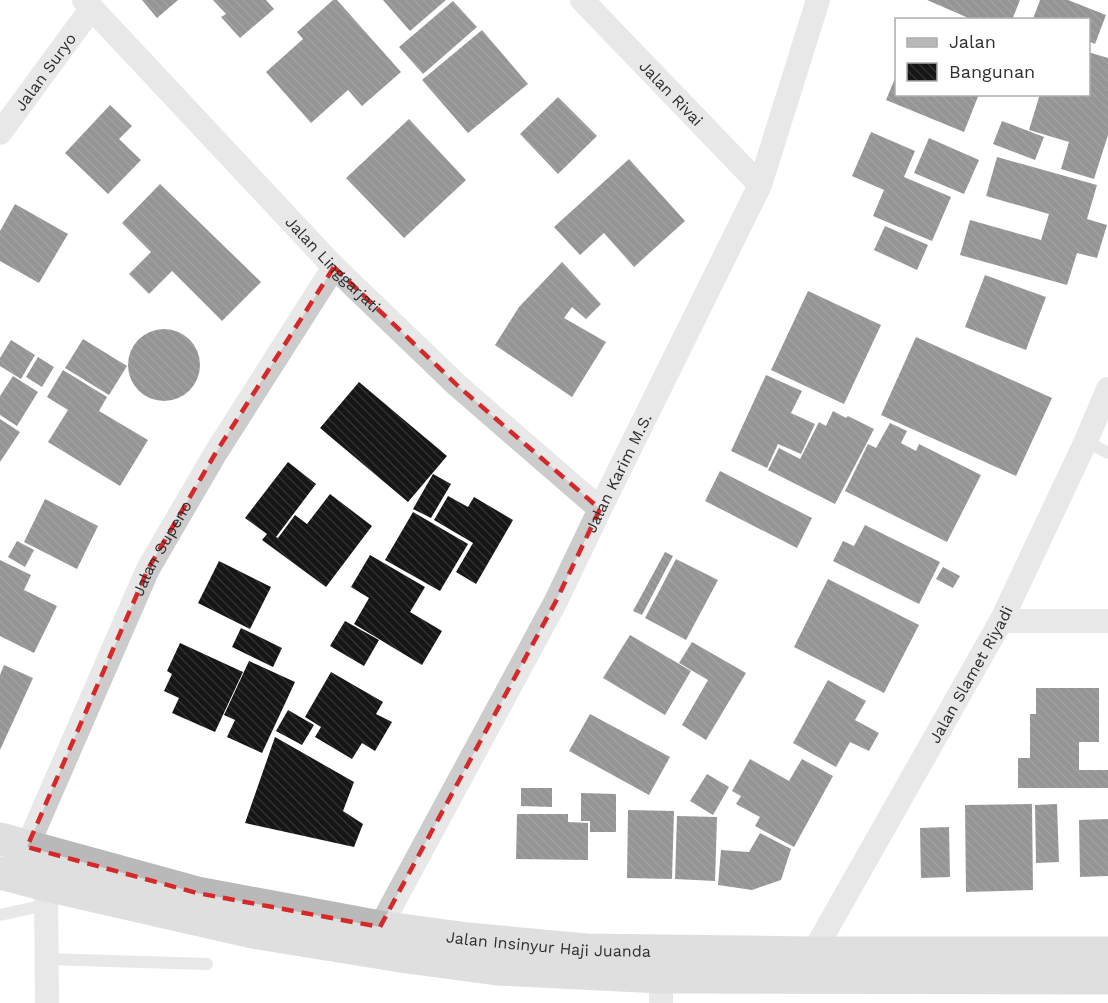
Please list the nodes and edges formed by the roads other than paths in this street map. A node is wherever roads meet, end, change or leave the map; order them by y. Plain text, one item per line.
1 (582, 0) edge
2 (818, 0) edge
3 (88, 5) edge
4 (0, 133) edge
5 (760, 185) junction
6 (334, 267) junction
7 (1108, 388) edge
8 (1086, 441) junction
9 (1108, 453) edge
10 (600, 508) junction
11 (1001, 621) junction
12 (1108, 621) edge
13 (14, 843) edge
14 (0, 873) edge
15 (46, 895) junction
16 (0, 915) edge
17 (380, 927) junction
18 (813, 953) junction
19 (1108, 953) edge
20 (46, 959) junction
21 (207, 964) dead end
22 (1108, 978) edge
23 (661, 990) edge
24 (47, 1003) edge

1 - 5 street, Jalan Rivai
2 - 5 street, Jalan Karim M.S.
3 - 4 street, Jalan Suryo
3 - 6 street, Jalan Linggarjati
5 - 10 street, Jalan Karim M.S.
6 - 10 street, Jalan Linggarjati
6 - 13 street, Jalan Supeno
7 - 8 street, Jalan Slamet Riyadi
8 - 9 lane
8 - 11 street, Jalan Slamet Riyadi
10 - 17 street, Jalan Karim M.S.
11 - 12 street
11 - 18 street, Jalan Slamet Riyadi
13 - 17 main road, Jalan Insinyur Haji Juanda
14 - 15 main road, Jalan Insinyur Haji Juanda
15 - 16 lane
15 - 20 street
15 - 23 main road, Jalan Insinyur Haji Juanda
17 - 18 main road, Jalan Insinyur Haji Juanda
18 - 19 main road, Jalan Insinyur Haji Juanda
20 - 21 lane
20 - 24 street
22 - 23 main road, Jalan Insinyur Haji Juanda

